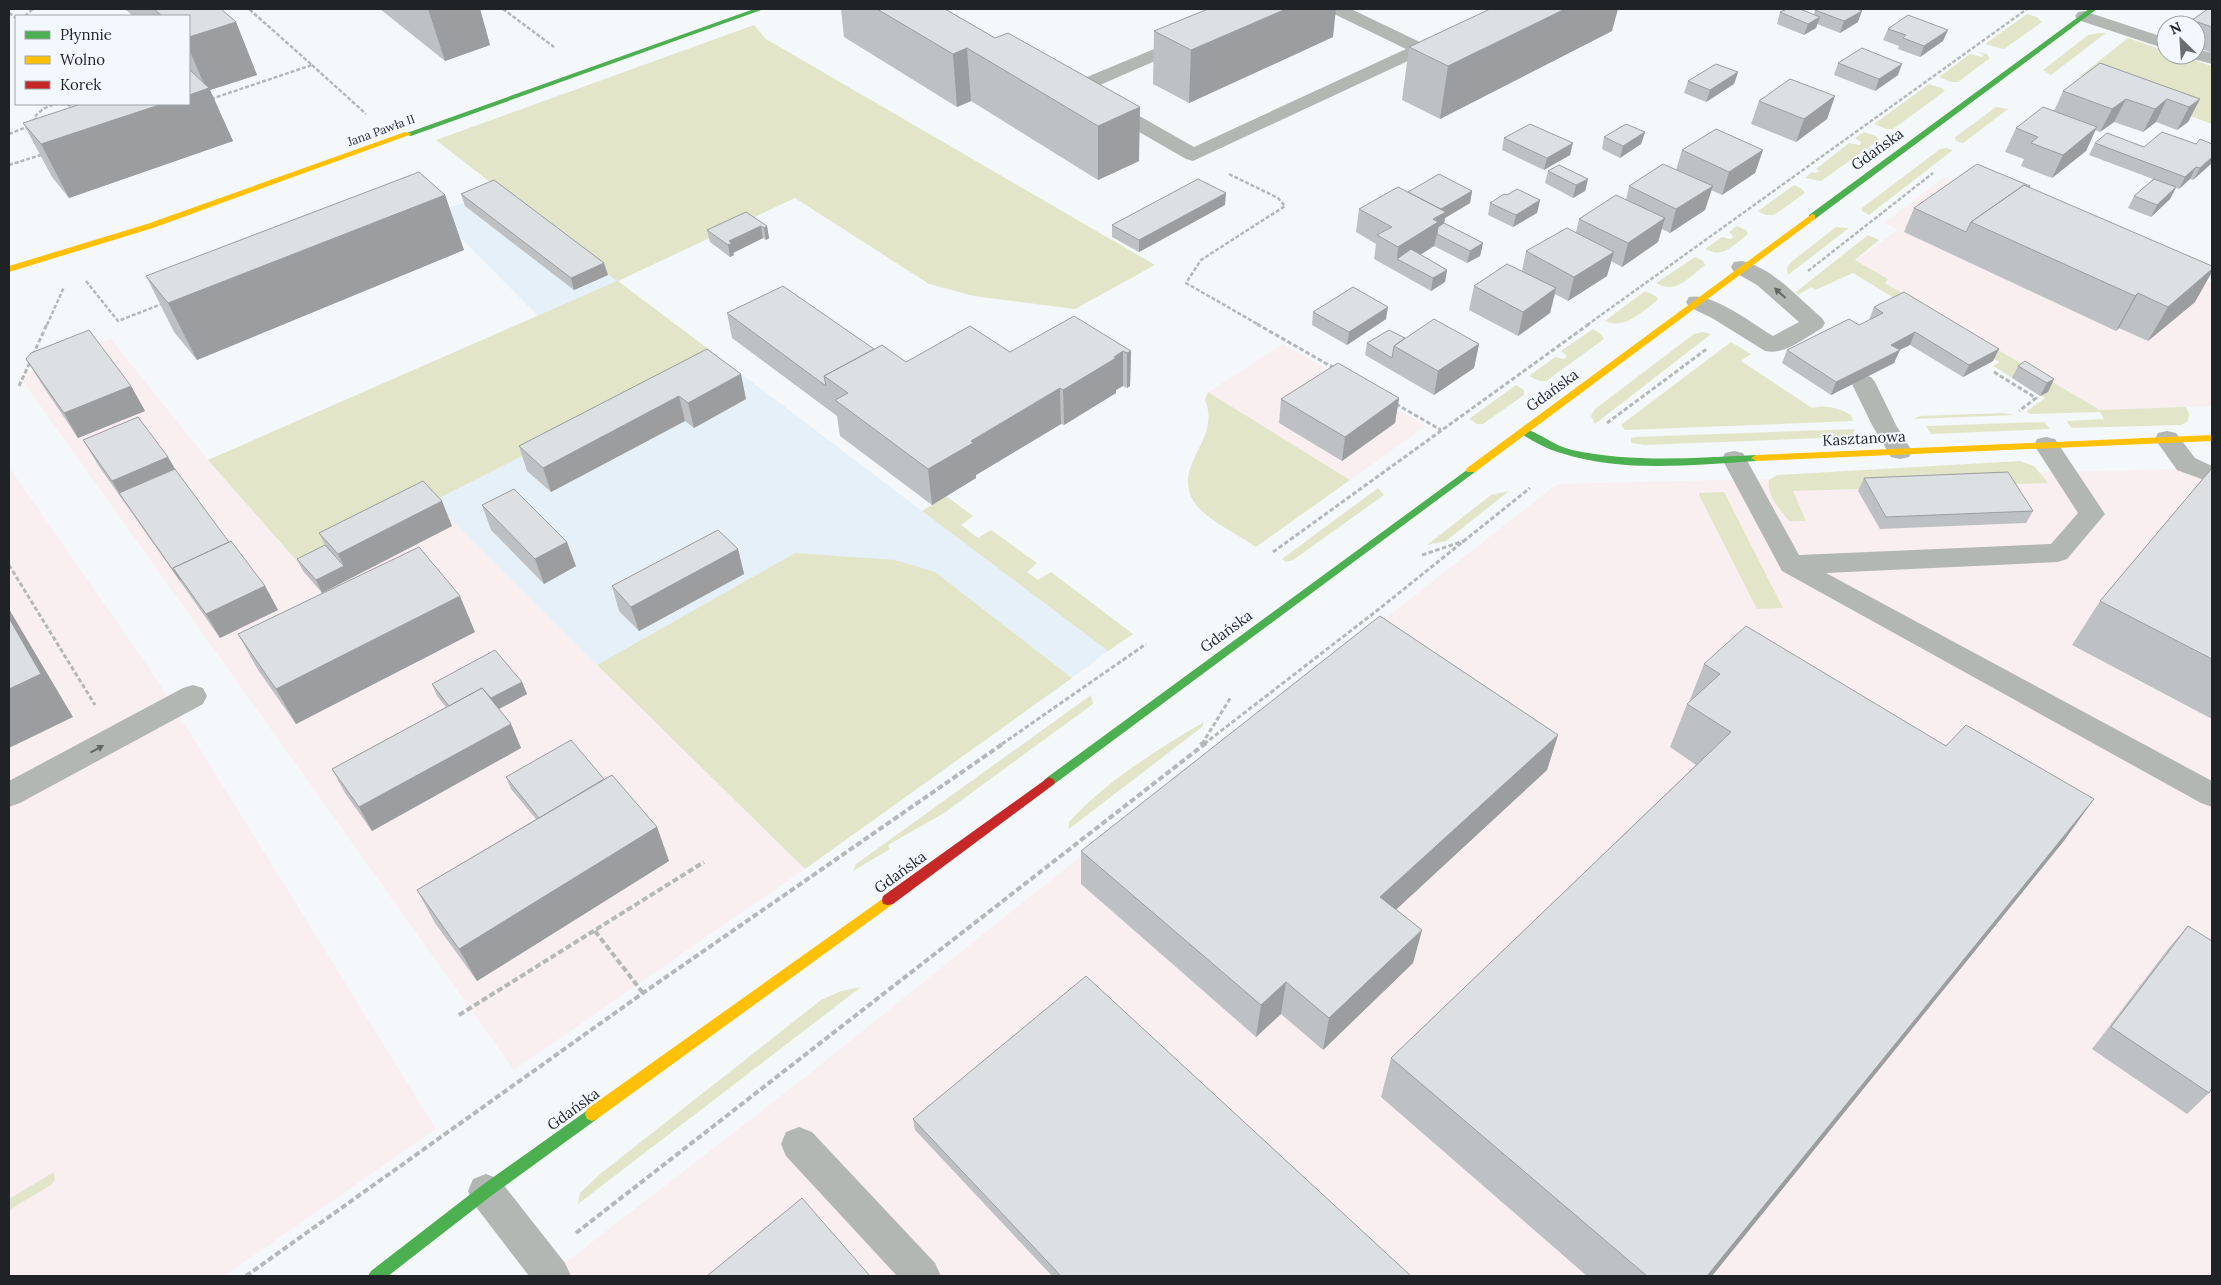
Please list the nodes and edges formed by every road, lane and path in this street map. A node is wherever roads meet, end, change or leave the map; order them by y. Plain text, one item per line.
1 (249, 9) edge
2 (503, 9) edge
3 (760, 9) edge
4 (1338, 9) edge
5 (1505, 9) edge
6 (2027, 9) edge
7 (2088, 12) edge
8 (1205, 32) edge
9 (2156, 40) edge
10 (554, 48) dead end
11 (1421, 49) junction
12 (1060, 78) edge
13 (1077, 88) junction
14 (205, 101) dead end
15 (53, 105) edge
16 (64, 105) edge
17 (74, 114) edge
18 (9, 134) edge
19 (46, 153) edge
20 (1193, 155) junction
21 (9, 166) edge
22 (1937, 170) dead end
23 (1742, 268) junction
24 (9, 269) edge
25 (1807, 271) dead end
26 (85, 279) dead end
27 (66, 282) dead end
28 (169, 301) edge
29 (1697, 302) junction
30 (1709, 347) dead end
31 (1339, 371) edge
32 (1994, 372) dead end
33 (1863, 382) edge
34 (19, 386) dead end
35 (1390, 400) edge
36 (2021, 414) dead end
37 (1602, 426) dead end
38 (1441, 430) junction
39 (1522, 431) junction
40 (2212, 438) edge
41 (2167, 439) junction
42 (2046, 445) junction
43 (1900, 451) junction
44 (1734, 459) junction
45 (2212, 475) edge
46 (1530, 488) dead end
47 (1467, 540) junction
48 (1273, 552) dead end
49 (1413, 558) dead end
50 (1791, 564) junction
51 (9, 565) edge
52 (1146, 644) dead end
53 (1331, 646) junction
54 (1338, 651) edge
55 (1233, 694) dead end
56 (193, 696) dead end
57 (98, 710) dead end
58 (1200, 747) junction
59 (9, 795) edge
60 (2212, 795) edge
61 (704, 862) dead end
62 (594, 931) junction
63 (642, 993) junction
64 (459, 1015) dead end
65 (799, 1144) dead end
66 (486, 1191) junction
67 (547, 1268) edge
68 (246, 1276) edge
69 (376, 1276) edge
70 (922, 1276) edge

1 - 14 path
2 - 10 path
3 - 24 main road, Jana Pawła II
4 - 11 lane
5 - 11 lane
6 - 38 path
7 - 9 lane
7 - 23 main road, Gdańska
8 - 13 lane
11 - 20 lane
12 - 13 lane
13 - 20 lane
15 - 18 path
16 - 17 path
19 - 21 path
20 - 31 path
22 - 25 path
23 - 29 main road, Gdańska
29 -> 23 lane
26 - 28 path
27 - 34 path
29 - 39 main road, Gdańska
30 - 37 path
32 - 36 path
33 - 43 lane
35 - 38 path
38 - 48 path
39 - 44 main road, Kasztanowa
39 - 66 main road, Gdańska
40 - 41 main road, Kasztanowa
41 - 42 main road, Kasztanowa
41 - 45 lane
42 - 43 main road, Kasztanowa
42 - 50 lane
43 - 44 main road, Kasztanowa
44 - 50 lane
46 - 47 path
47 - 49 path
47 - 53 path
50 - 60 lane
51 - 57 path
52 - 63 path
53 - 54 path
53 - 58 path
55 - 58 path
59 -> 56 lane
58 - 67 path
61 - 62 path
62 - 63 path
62 - 64 path
63 - 68 path
65 - 70 lane
66 - 67 lane
66 - 69 main road, Gdańska

